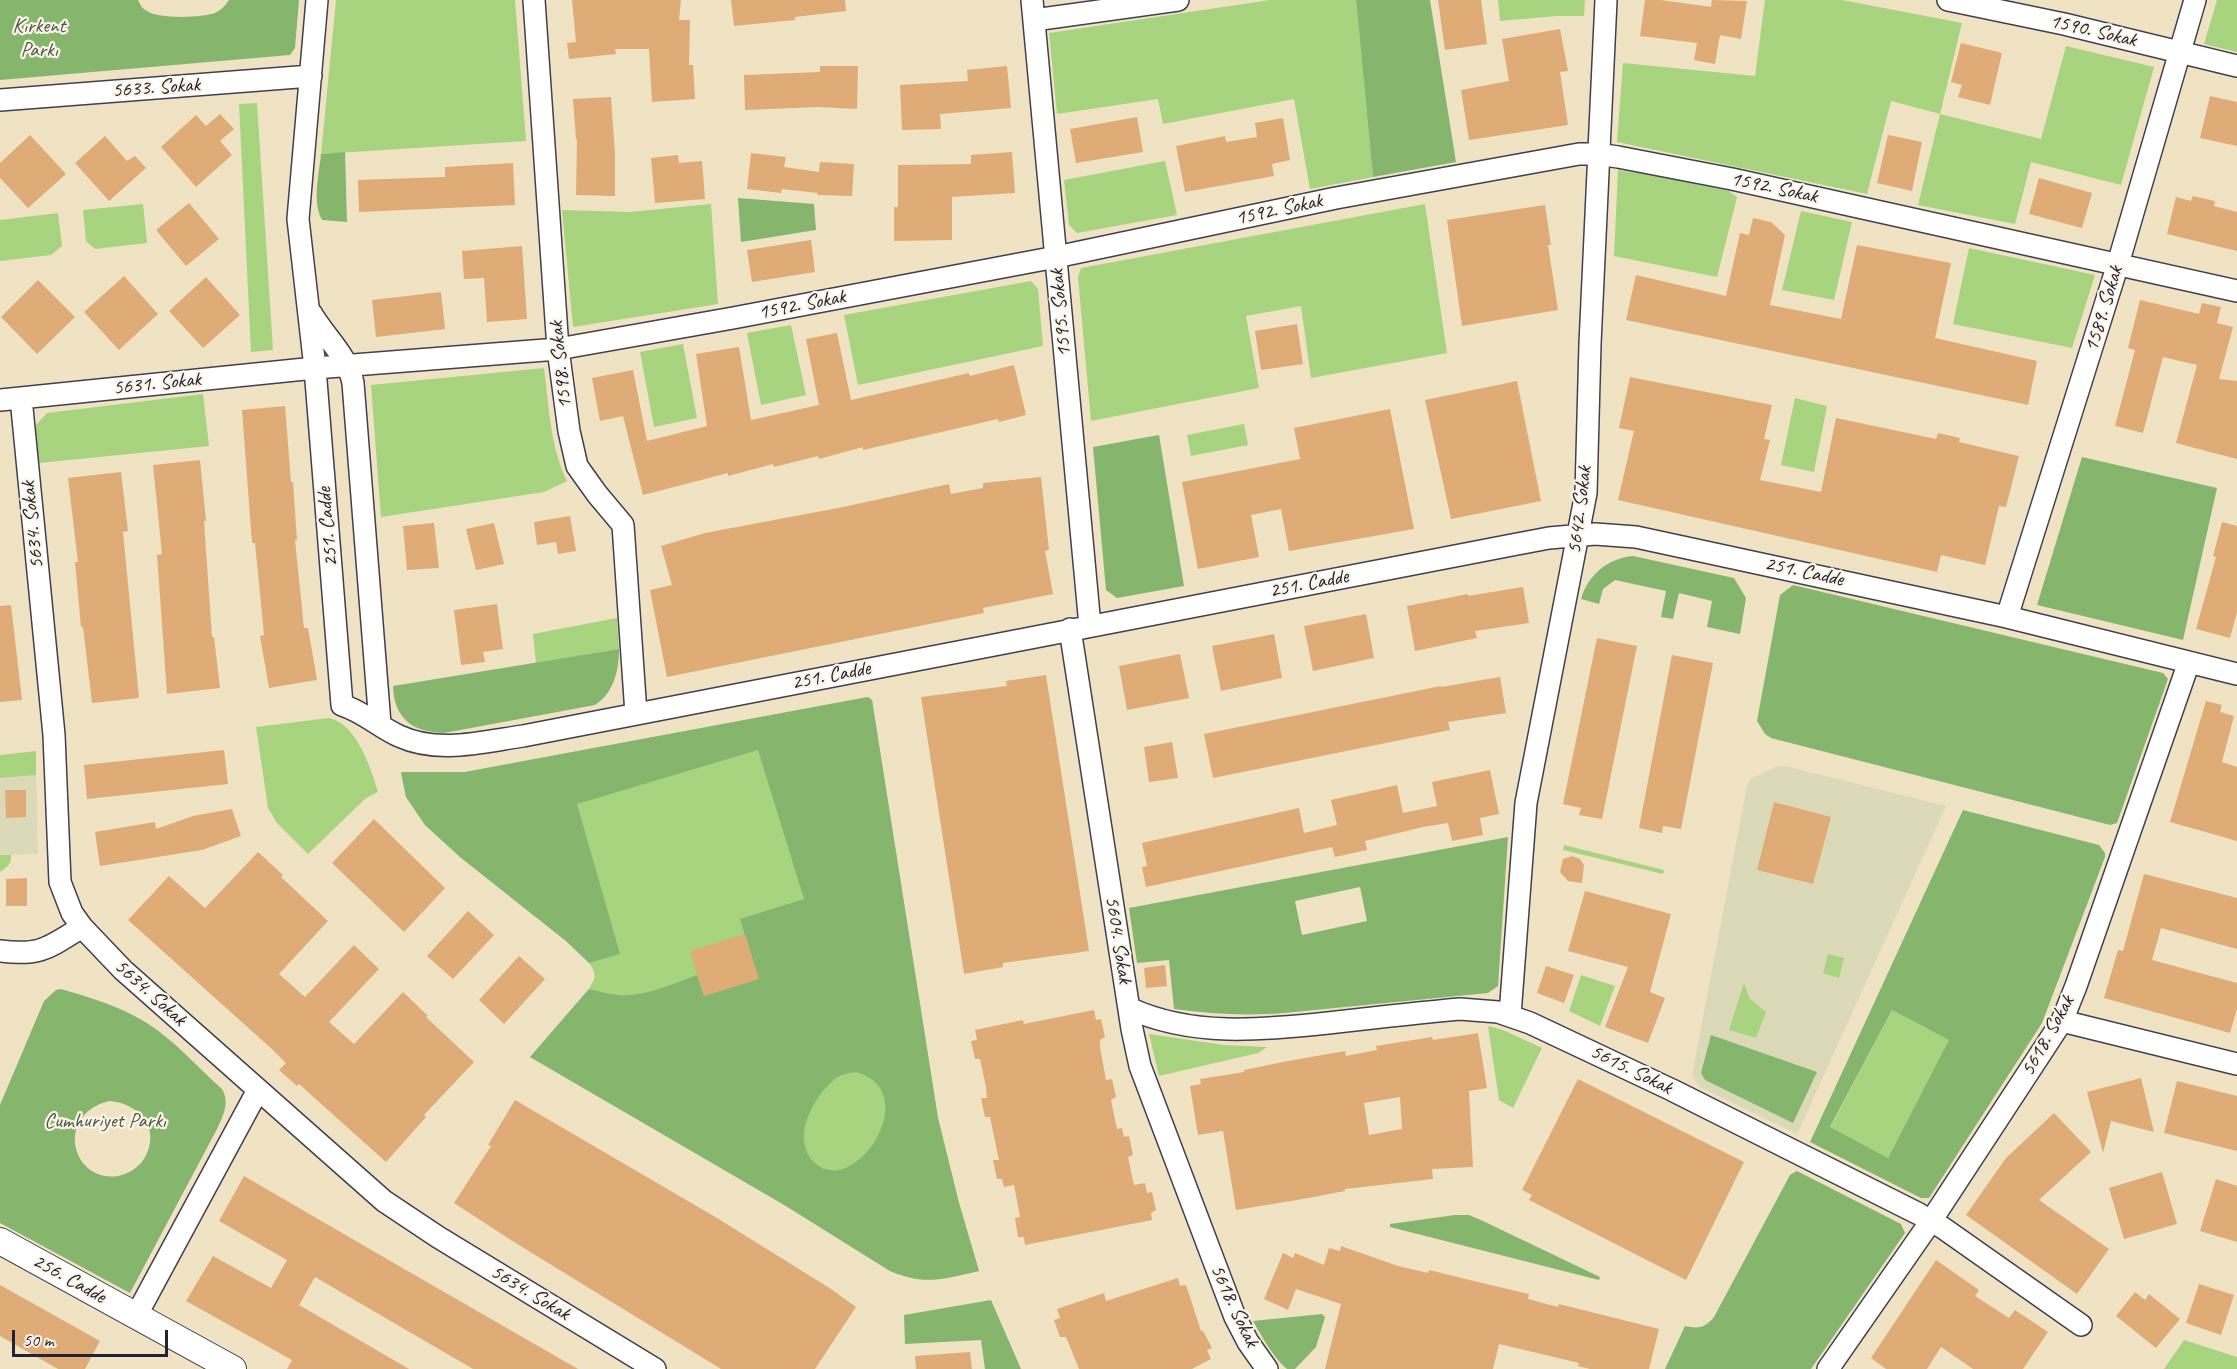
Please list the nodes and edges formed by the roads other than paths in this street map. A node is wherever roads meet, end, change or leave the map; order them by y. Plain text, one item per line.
1 (317, 0) edge
2 (534, 0) edge
3 (1178, 0) edge
4 (1606, 0) edge
5 (1948, 0) edge
6 (2195, 0) edge
7 (1033, 10) edge
8 (2181, 52) junction
9 (2237, 66) edge
10 (311, 76) junction
11 (0, 100) edge
12 (1598, 154) junction
13 (1056, 257) junction
14 (2118, 264) junction
15 (2237, 291) edge
16 (307, 306) junction
17 (558, 349) junction
18 (347, 365) junction
19 (315, 368) junction
20 (10, 399) edge
21 (1579, 535) junction
22 (2007, 617) junction
23 (1080, 627) junction
24 (2189, 662) junction
25 (2237, 674) edge
26 (636, 714) junction
27 (380, 724) junction
28 (82, 927) junction
29 (0, 951) edge
30 (1129, 1008) junction
31 (1510, 1015) junction
32 (2062, 1021) junction
33 (2237, 1064) edge
34 (258, 1090) junction
35 (1930, 1221) junction
36 (0, 1241) edge
37 (1205, 1241) joint
38 (136, 1316) junction
39 (2081, 1324) dead end
40 (233, 1369) edge
41 (655, 1369) edge
42 (1267, 1369) edge
43 (1828, 1369) edge

1 - 10 street, 251. Cadde
2 - 17 street, 1598. Sokak
3 - 7 street
4 - 12 street, 5642. Sokak
5 - 8 street, 1590. Sokak
6 - 8 street, 1589. Sokak
7 - 13 street, 1595. Sokak
8 - 9 street, 1590. Sokak
8 - 14 street, 1589. Sokak
10 - 11 street, 5633. Sokak
10 - 16 street, 251. Cadde
12 - 13 street, 1592. Sokak
12 - 14 street, 1592. Sokak
12 - 21 street, 5642. Sokak
13 - 17 street, 1592. Sokak
13 - 23 street, 1595. Sokak
14 - 15 street, 1592. Sokak
14 - 22 street, 1589. Sokak
16 - 18 street, 251. Cadde
16 - 19 street, 251. Cadde
17 - 18 street, 1592. Sokak
17 - 26 street, 1598. Sokak
18 - 19 street, 1592. Sokak
18 - 27 street, 251. Cadde
19 - 20 street, 5631. Sokak
19 - 27 street, 251. Cadde
20 - 28 street, 5634. Sokak
21 - 22 street, 251. Cadde
21 - 23 street, 251. Cadde
21 - 31 street, 5642. Sokak
22 - 24 street, 251. Cadde
23 - 26 street, 251. Cadde
23 - 30 street, 5604. Sokak
24 - 25 street, 251. Cadde
24 - 32 street, 5618. Sokak
26 - 27 street, 251. Cadde
28 - 29 street
28 - 34 street, 5634. Sokak
30 - 31 street, 5615. Sokak
30 - 37 street, 5604. Sokak
31 - 35 street, 5615. Sokak
32 - 33 street
32 - 35 street, 5618. Sokak
34 - 38 street
34 - 41 street, 5634. Sokak
35 - 39 street, 5615. Sokak
35 - 43 street, 5618. Sokak
36 - 38 street, 256. Cadde
37 - 42 street, 5618. Sokak
38 - 40 street, 256. Cadde

